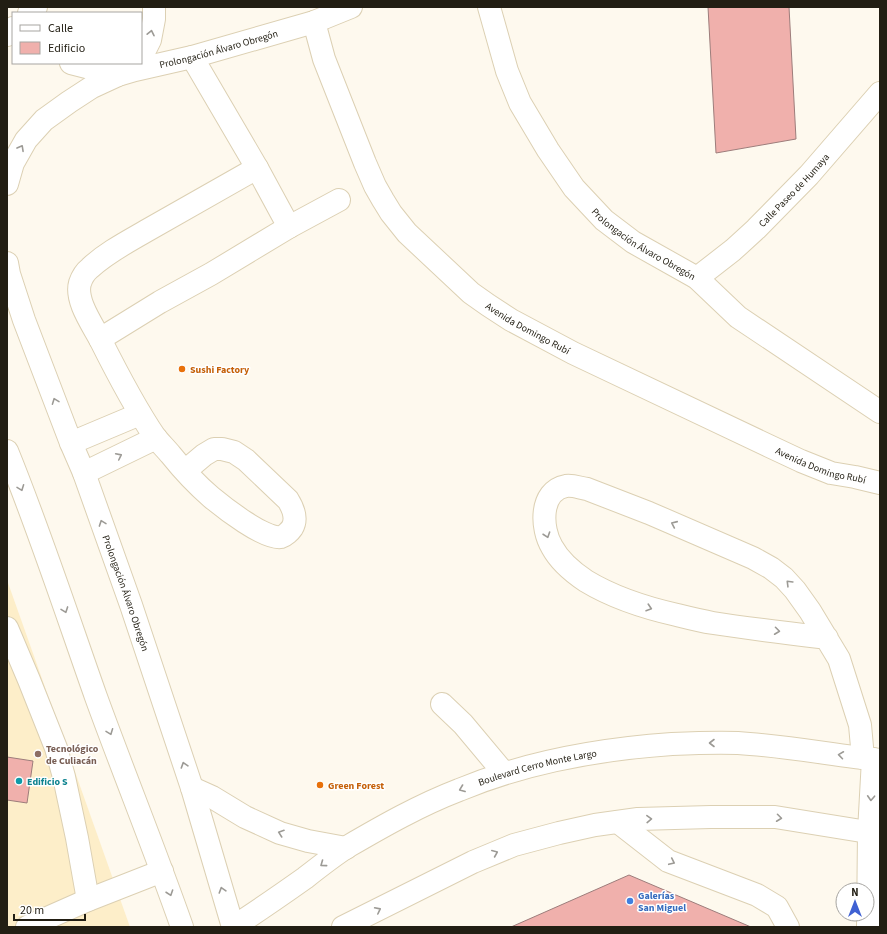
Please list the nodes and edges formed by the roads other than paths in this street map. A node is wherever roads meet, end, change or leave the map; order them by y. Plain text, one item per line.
1 (154, 7) edge
2 (351, 7) edge
3 (490, 7) edge
4 (314, 22) junction
5 (142, 52) edge
6 (192, 57) junction
7 (92, 64) edge
8 (133, 66) edge
9 (880, 93) edge
10 (257, 168) junction
11 (7, 184) edge
12 (339, 200) dead end
13 (289, 227) junction
14 (7, 263) edge
15 (697, 278) junction
16 (100, 339) junction
17 (880, 412) edge
18 (140, 414) junction
19 (156, 438) junction
20 (71, 443) junction
21 (7, 451) edge
22 (185, 471) junction
23 (84, 473) junction
24 (880, 483) edge
25 (7, 628) edge
26 (827, 638) junction
27 (442, 704) dead end
28 (872, 759) edge
29 (504, 773) junction
30 (192, 788) junction
31 (618, 822) junction
32 (875, 833) edge
33 (346, 848) junction
34 (162, 871) junction
35 (88, 900) junction
36 (27, 927) edge
37 (182, 927) edge
38 (233, 927) edge
39 (343, 927) edge
40 (788, 927) edge
41 (868, 927) edge

5 -> 1 street
2 - 4 street, Prolongación Álvaro Obregón
3 - 15 street, Prolongación Álvaro Obregón
4 - 6 street, Prolongación Álvaro Obregón
4 - 24 street, Avenida Domingo Rubí
6 - 8 street, Prolongación Álvaro Obregón
6 - 10 street
7 - 8 street
11 -> 8 street, Prolongación Álvaro Obregón
9 - 15 street, Calle Paseo de Humaya
10 - 13 street
10 - 16 street
12 - 13 street
13 - 16 street
20 -> 14 street, Prolongación Álvaro Obregón
15 - 17 street, Prolongación Álvaro Obregón
16 - 18 street
18 - 19 street
18 - 20 street
19 - 22 street
23 -> 19 street
20 - 23 street, Prolongación Álvaro Obregón
21 -> 34 street
22 - 22 street
30 -> 23 street, Prolongación Álvaro Obregón
25 - 35 street
26 -> 26 street
26 - 28 street
27 - 29 street
28 -> 29 street, Boulevard Cerro Monte Largo
28 -> 32 street
29 -> 33 street, Boulevard Cerro Monte Largo
33 -> 30 street
38 -> 30 street, Prolongación Álvaro Obregón
31 -> 32 street
39 -> 31 street
31 -> 40 street
32 - 41 street
33 -> 38 street, Boulevard Cerro Monte Largo
34 - 35 street
34 -> 37 street
35 - 36 street

